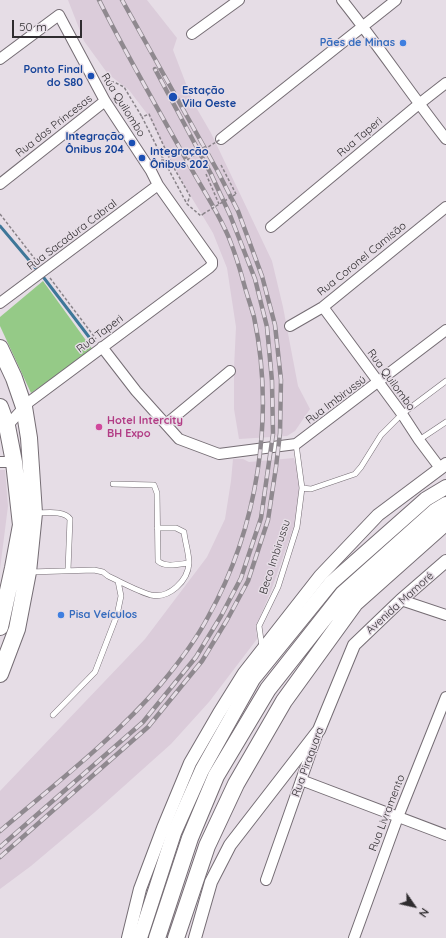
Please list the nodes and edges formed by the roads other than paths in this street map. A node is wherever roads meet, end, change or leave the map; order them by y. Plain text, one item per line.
1 (239, 0) edge
2 (342, 0) edge
3 (396, 0) edge
4 (363, 26) junction
5 (192, 34) dead end
6 (0, 59) edge
7 (446, 83) edge
8 (105, 101) junction
9 (419, 104) junction
10 (221, 139) road end
11 (446, 139) edge
12 (0, 184) edge
13 (158, 185) junction
14 (446, 207) edge
15 (271, 227) dead end
16 (212, 265) joint
17 (0, 303) edge
18 (323, 307) junction
19 (290, 326) dead end
20 (446, 330) edge
21 (102, 347) junction
22 (0, 348) edge
23 (230, 371) dead end
24 (446, 381) edge
25 (379, 382) junction
26 (0, 407) edge
27 (24, 407) junction
28 (402, 414) junction
29 (446, 422) edge
30 (166, 424) junction
31 (7, 426) junction
32 (419, 440) junction
33 (296, 444) junction
34 (7, 462) edge
35 (443, 466) edge
36 (113, 484) dead end
37 (446, 486) edge
38 (302, 488) junction
39 (446, 505) edge
40 (34, 513) junction
41 (446, 522) edge
42 (157, 528) junction
43 (446, 561) edge
44 (189, 563) junction
45 (68, 570) junction
46 (28, 572) junction
47 (118, 580) junction
48 (401, 600) junction
49 (446, 615) edge
50 (0, 627) edge
51 (354, 645) joint
52 (263, 649) junction
53 (0, 674) edge
54 (446, 697) edge
55 (53, 715) dead end
56 (319, 730) junction
57 (301, 780) junction
58 (398, 816) junction
59 (446, 836) edge
60 (266, 880) dead end
61 (128, 938) edge
62 (140, 938) edge
63 (156, 938) edge
64 (176, 938) edge
65 (195, 938) edge
66 (354, 938) edge

1 - 5 street
2 - 4 street
3 - 4 street
4 - 9 street
4 - 10 street
6 - 8 street, Rua Quilombo
7 - 9 street, Rua Taperi
8 - 12 street, Rua das Princesas
8 - 13 street, Rua Quilombo
9 - 11 street
9 - 15 street, Rua Taperi
13 - 16 street, Rua Quilombo
13 - 17 street, Rua Sacadura Cabral
14 - 18 street, Rua Coronel Camisão
16 - 21 street, Rua Taperi
18 - 19 street, Rua Coronel Camisão
18 - 25 street, Rua Quilombo
20 - 25 street, Rua Imbirussú
21 - 27 street, Rua Taperi
21 - 30 street
22 - 27 main road
23 - 30 street
24 - 28 lane
25 - 28 street, Rua Quilombo
25 - 33 street, Rua Imbirussú
26 - 31 main road
27 - 31 street, Rua Taperi
27 - 40 main road
28 - 32 street, Rua Quilombo
28 - 38 lane
29 - 32 lane
30 - 33 street
31 - 34 main road
32 - 35 street, Rua Quilombo
33 - 38 lane, Beco Imbirussu
34 - 50 main road
35 - 52 street
36 - 42 lane
37 - 62 main road
38 - 52 lane, Beco Imbirussu
39 - 63 main road
40 - 45 lane
40 - 46 main road
41 - 64 main road
42 - 44 lane
42 - 44 lane
43 - 48 street, Avenida Mamoré
44 - 47 lane
45 - 46 lane
45 - 47 lane
46 - 53 main road
47 - 55 lane
48 - 49 street
48 - 51 street, Avenida Mamoré
51 - 56 street, Rua Piraquara
52 - 61 street
54 - 58 street, Rua Livramento
56 - 57 street, Rua Piraquara
56 - 65 street
57 - 58 street
57 - 60 street, Rua Piraquara
58 - 59 street
58 - 66 street, Rua Livramento

